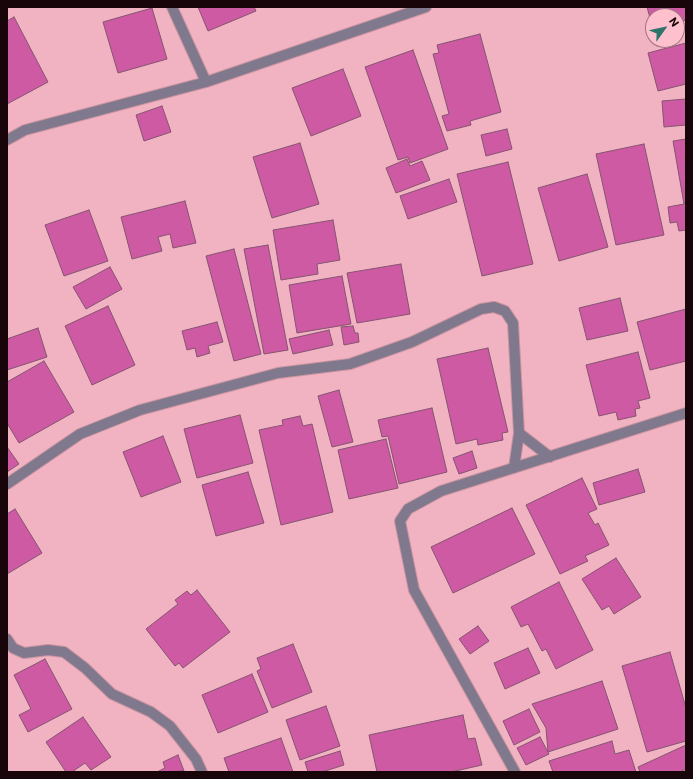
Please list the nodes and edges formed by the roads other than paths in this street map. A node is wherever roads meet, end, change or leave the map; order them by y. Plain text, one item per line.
1 (172, 7) edge
2 (426, 7) edge
3 (206, 82) junction
4 (7, 140) edge
5 (686, 412) edge
6 (519, 433) junction
7 (550, 457) junction
8 (514, 468) junction
9 (7, 484) edge
10 (7, 639) edge
11 (202, 772) edge
12 (515, 772) edge

1 - 3 street
2 - 3 street
3 - 4 street
5 - 7 street
6 - 7 street
6 - 8 street
6 - 9 street
7 - 8 street
8 - 12 street
10 - 11 street

